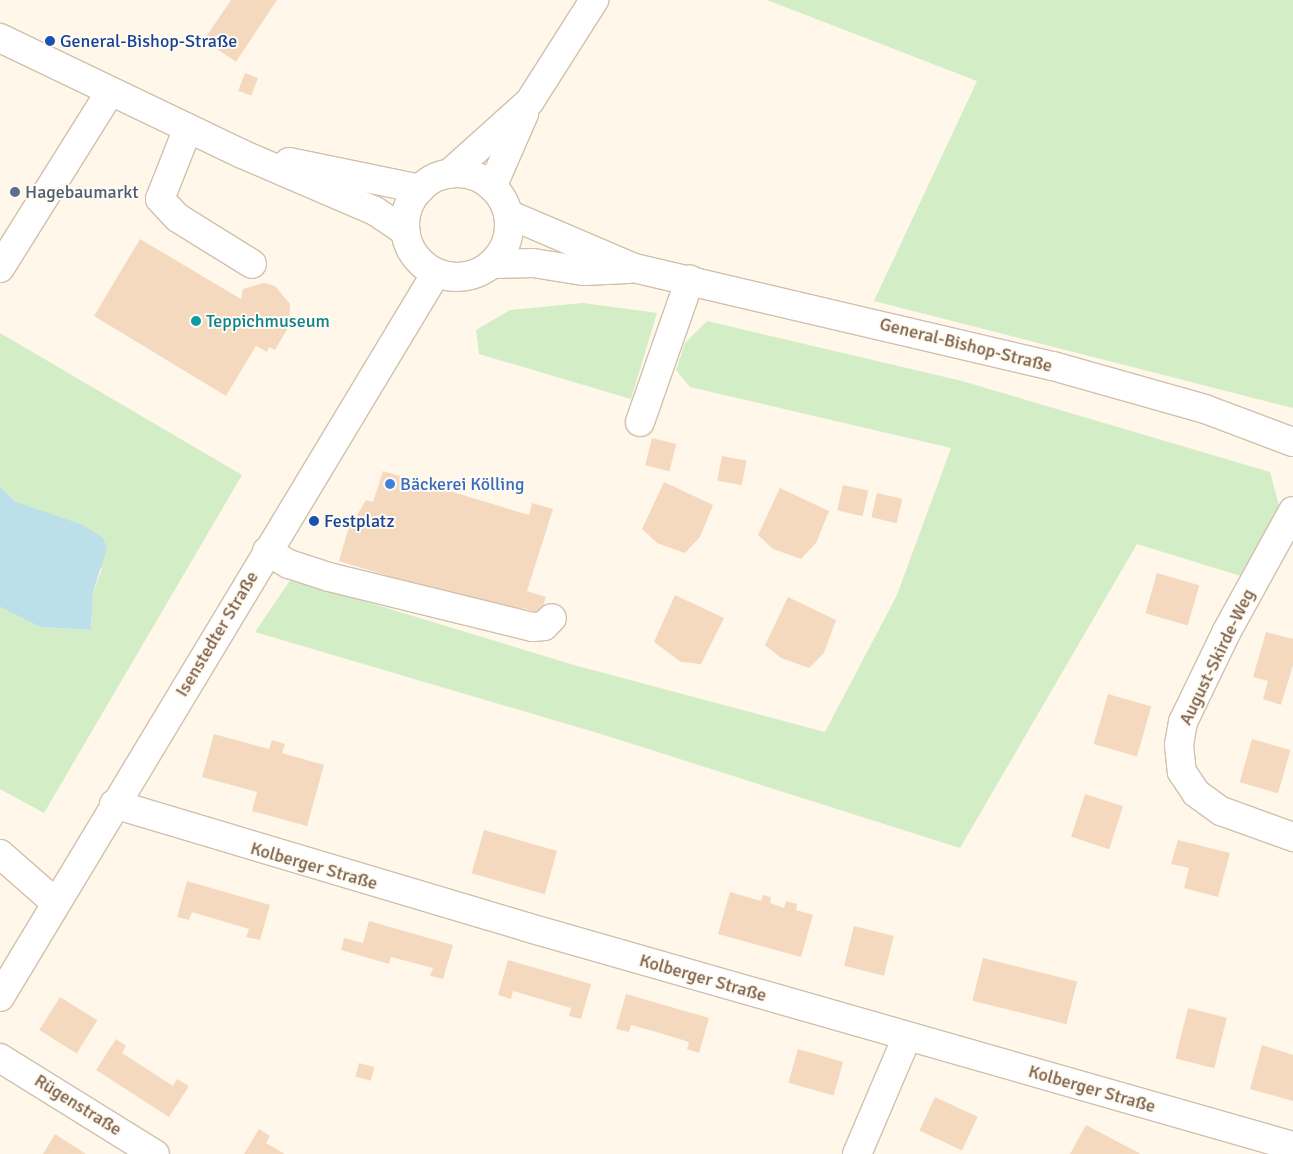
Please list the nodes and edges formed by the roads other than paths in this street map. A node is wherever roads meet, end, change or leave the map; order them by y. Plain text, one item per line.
1 (594, 0) edge
2 (0, 38) edge
3 (110, 92) junction
4 (530, 101) junction
5 (188, 128) junction
6 (242, 154) junction
7 (449, 174) junction
8 (492, 187) junction
9 (420, 189) junction
10 (508, 214) junction
11 (406, 232) junction
12 (252, 264) dead end
13 (492, 264) junction
14 (0, 268) edge
15 (634, 268) junction
16 (436, 273) junction
17 (690, 279) junction
18 (640, 422) dead end
19 (1293, 442) edge
20 (1293, 510) edge
21 (267, 550) junction
22 (552, 618) dead end
23 (114, 804) junction
24 (1293, 836) edge
25 (0, 854) edge
26 (56, 903) junction
27 (0, 997) edge
28 (908, 1037) junction
29 (0, 1058) edge
30 (1293, 1146) edge
31 (155, 1154) edge
32 (857, 1154) edge

1 - 4 street
2 - 3 street
3 - 5 street
3 - 14 street
4 - 7 street
4 - 8 street
5 - 6 street
5 - 12 street
6 - 9 street
6 - 11 street
7 - 8 street
7 - 9 street
8 - 10 street
9 - 11 street
10 - 13 street
10 - 15 street, General-Bishop-Straße
11 - 16 street
13 - 15 street, General-Bishop-Straße
13 - 16 street
15 - 17 street, General-Bishop-Straße
16 - 21 street, Isenstedter Straße
17 - 18 street
17 - 19 street, General-Bishop-Straße
20 - 24 street, August-Skirde-Weg
21 - 22 street
21 - 23 street, Isenstedter Straße
23 - 26 street, Isenstedter Straße
23 - 28 street, Kolberger Straße
25 - 26 street
26 - 27 street, Isenstedter Straße
28 - 30 street, Kolberger Straße
28 - 32 street
29 - 31 street, Rügenstraße

